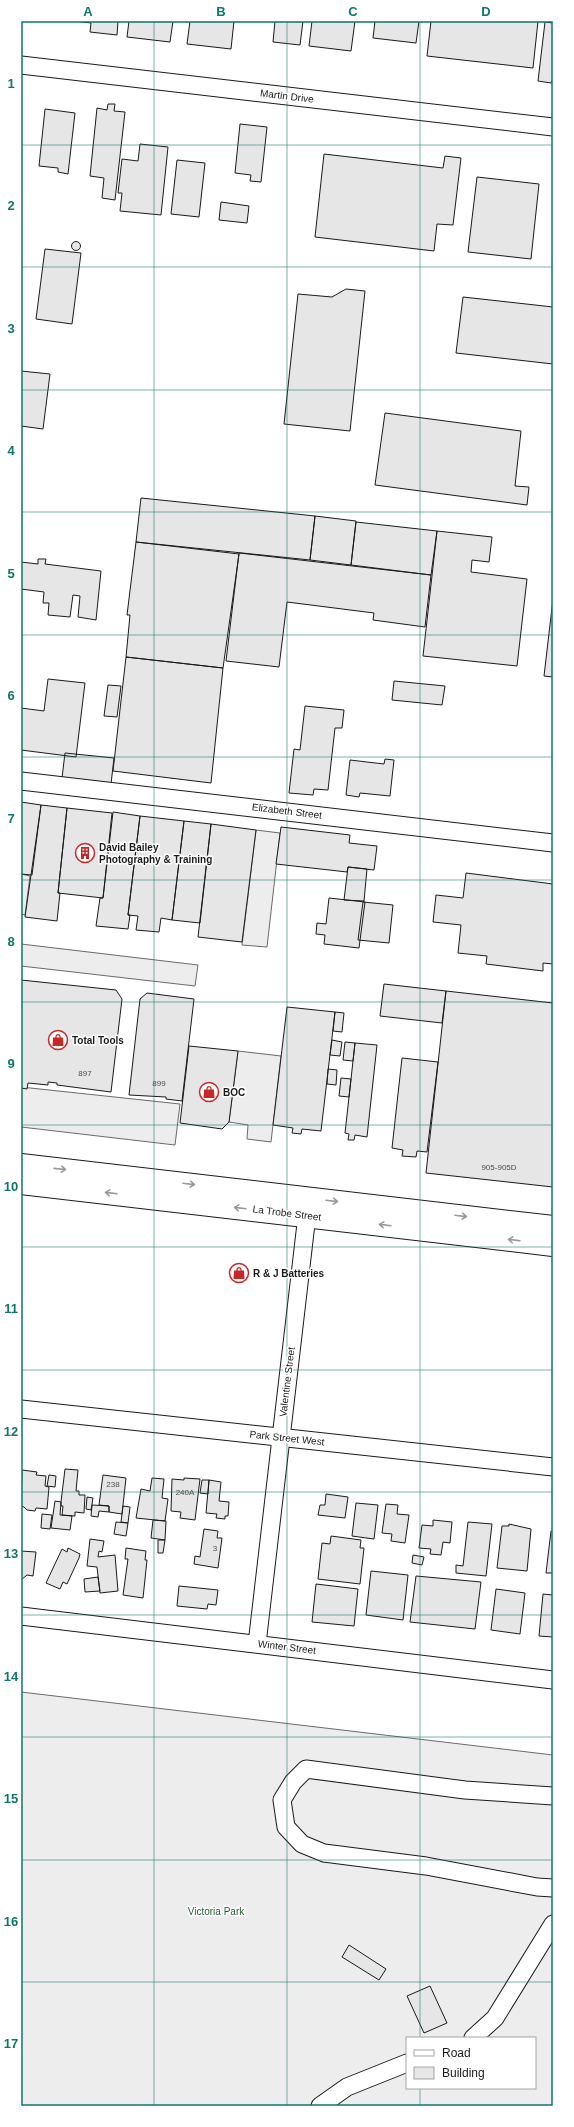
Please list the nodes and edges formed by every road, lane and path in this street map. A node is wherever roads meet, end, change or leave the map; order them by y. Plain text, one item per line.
1 (21, 65) edge
2 (553, 127) edge
3 (21, 781) edge
4 (553, 843) edge
5 (21, 1165) edge
6 (21, 1183) edge
7 (308, 1207) junction
8 (553, 1227) edge
9 (553, 1245) edge
10 (21, 1409) edge
11 (280, 1437) junction
12 (553, 1467) edge
13 (21, 1616) edge
14 (257, 1644) junction
15 (553, 1680) edge
16 (553, 1796) edge
17 (553, 1888) edge
18 (553, 1924) edge
19 (474, 2037) edge
20 (406, 2063) edge
21 (320, 2106) edge

1 - 2 street, Martin Drive
3 - 4 street, Elizabeth Street
5 -> 7 main road, La Trobe Street
7 -> 6 main road, La Trobe Street
7 -> 8 main road, La Trobe Street
9 -> 7 main road, La Trobe Street
7 - 11 street, Valentine Street
10 - 11 street, Park Street West
11 - 12 street, Park Street West
11 - 14 street, Valentine Street
13 - 14 street, Winter Street
14 - 15 street, Winter Street
16 - 17 street
18 - 19 street
20 - 21 street

